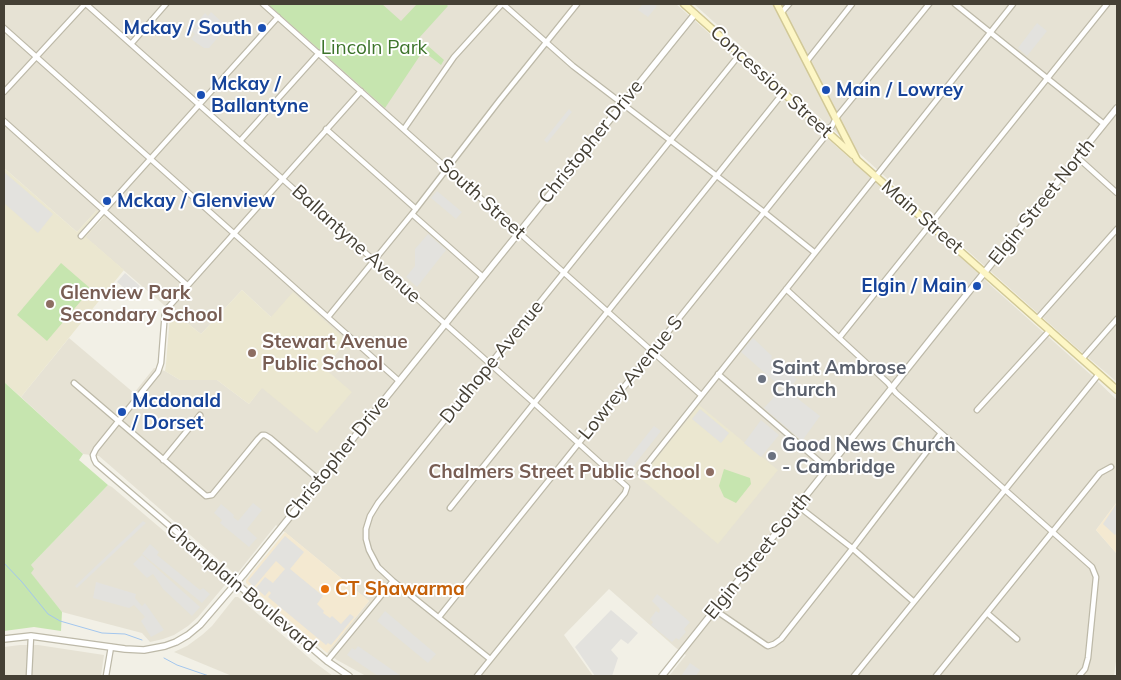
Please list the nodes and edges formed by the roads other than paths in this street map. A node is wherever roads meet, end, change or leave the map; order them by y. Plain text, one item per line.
1 (86, 4) edge
2 (166, 4) edge
3 (263, 4) edge
4 (503, 4) edge
5 (577, 4) edge
6 (684, 4) edge
7 (778, 4) edge
8 (789, 4) edge
9 (852, 4) edge
10 (929, 4) edge
11 (955, 4) edge
12 (1013, 4) edge
13 (1107, 4) edge
14 (782, 12) junction
15 (695, 14) junction
16 (278, 16) junction
17 (4, 28) edge
18 (990, 32) junction
19 (546, 42) junction
20 (130, 44) junction
21 (319, 53) junction
22 (740, 54) junction
23 (36, 57) junction
24 (806, 61) junction
25 (1048, 78) junction
26 (362, 91) junction
27 (4, 92) edge
28 (784, 93) junction
29 (622, 103) junction
30 (198, 104) junction
31 (1117, 108) edge
32 (836, 118) junction
33 (4, 121) edge
34 (1104, 124) junction
35 (822, 128) junction
36 (326, 129) junction
37 (404, 129) junction
38 (823, 139) dead end
39 (669, 140) junction
40 (240, 141) junction
41 (1077, 157) junction
42 (150, 158) junction
43 (857, 160) junction
44 (447, 168) junction
45 (717, 176) junction
46 (876, 176) junction
47 (282, 179) junction
48 (1117, 193) edge
49 (416, 209) junction
50 (104, 210) junction
51 (764, 212) junction
52 (412, 214) junction
53 (931, 224) junction
54 (1117, 229) edge
55 (518, 232) junction
56 (234, 233) junction
57 (80, 236) dead end
58 (814, 252) junction
59 (374, 260) junction
60 (985, 272) junction
61 (563, 273) junction
62 (483, 277) junction
63 (188, 285) junction
64 (786, 289) junction
65 (607, 312) junction
66 (328, 317) junction
67 (1037, 319) junction
68 (1117, 319) edge
69 (445, 324) junction
70 (1050, 330) junction
71 (839, 338) junction
72 (652, 352) junction
73 (1082, 359) junction
74 (490, 364) junction
75 (718, 374) junction
76 (1099, 374) junction
77 (399, 381) junction
78 (74, 383) dead end
79 (892, 388) junction
80 (1117, 390) edge
81 (701, 395) junction
82 (534, 403) junction
83 (977, 410) dead end
84 (200, 415) dead end
85 (118, 421) junction
86 (941, 432) junction
87 (578, 444) junction
88 (163, 460) junction
89 (1111, 467) dead end
90 (828, 469) junction
91 (640, 473) dead end
92 (319, 480) junction
93 (1005, 490) junction
94 (798, 506) junction
95 (450, 508) dead end
96 (1052, 532) junction
97 (852, 548) junction
98 (393, 581) junction
99 (236, 583) junction
100 (914, 602) junction
101 (715, 610) junction
102 (987, 613) junction
103 (439, 617) junction
104 (31, 636) junction
105 (4, 639) edge
106 (1017, 639) dead end
107 (111, 647) junction
108 (490, 659) junction
109 (327, 661) junction
110 (29, 676) edge
111 (106, 676) edge
112 (349, 676) edge
113 (476, 676) edge
114 (662, 676) edge
115 (854, 676) edge
116 (936, 676) edge
117 (1079, 676) edge

1 - 20 street, Ballantyne Avenue
1 - 23 street
2 - 20 street
3 - 16 street, South Street
4 - 19 street
4 - 37 street
5 - 19 street
6 - 15 main road, Concession Street
7 - 14 main road, Main Street
8 - 14 street
9 - 24 street
10 - 32 street
11 - 18 street
12 - 18 street
13 - 25 street
14 - 24 main road, Main Street
15 - 22 main road, Concession Street
15 - 29 street, Christopher Drive
16 - 21 street, South Street
16 - 30 street
17 - 23 street
18 - 25 street
18 - 46 street
19 - 29 street
19 - 44 street
20 - 30 street, Ballantyne Avenue
21 - 26 street, South Street
21 - 40 street
22 - 28 main road, Concession Street
22 - 39 street, Dudhope Avenue
23 - 27 street
23 - 42 street
24 - 32 main road, Main Street
25 - 34 street
25 - 53 street
26 - 36 street, Champlain Boulevard
26 - 37 street, South Street
28 - 35 main road, Concession Street
28 - 45 street
29 - 39 street
29 - 55 street, Christopher Drive
30 - 40 street, Ballantyne Avenue
30 - 42 street
31 - 34 street, Elgin Street North
32 - 35 street
32 - 43 main road, Main Street
33 - 50 street
34 - 41 street, Elgin Street North
35 - 43 main road, Concession Street
36 - 47 street, Champlain Boulevard
36 - 49 street
37 - 44 street, South Street
38 - 51 street, Lowrey Avenue S
39 - 45 street
39 - 61 street, Dudhope Avenue
40 - 47 street, Ballantyne Avenue
41 - 48 street
41 - 60 street, Elgin Street North
42 - 50 street
42 - 56 street
43 - 46 main road, Main Street
44 - 49 street
44 - 55 street, South Street
45 - 51 street
45 - 65 street
46 - 53 main road, Main Street
46 - 58 street
47 - 56 street, Champlain Boulevard
47 - 59 street, Ballantyne Avenue
49 - 52 street
50 - 57 street
50 - 63 street
51 - 58 street
51 - 72 street, Lowrey Avenue S
52 - 59 street
52 - 62 street
53 - 60 main road, Main Street
53 - 71 street
54 - 67 street
55 - 61 street, South Street
55 - 62 street, Christopher Drive
56 - 63 street, Champlain Boulevard
56 - 66 street
58 - 64 street
59 - 66 street
59 - 69 street, Ballantyne Avenue
60 - 67 main road, Main Street
60 - 79 street, Elgin Street South
61 - 65 street, South Street
61 - 74 street, Dudhope Avenue
62 - 69 street, Christopher Drive
63 - 85 street, Champlain Boulevard
64 - 71 street
64 - 75 street
65 - 72 street, South Street
65 - 82 street
66 - 77 street
67 - 70 main road, Main Street
68 - 73 street
69 - 74 street, Ballantyne Avenue
69 - 77 street, Christopher Drive
70 - 73 main road, Main Street
70 - 83 street
71 - 79 street
72 - 81 street, South Street
72 - 87 street, Lowrey Avenue S
73 - 76 main road, Main Street
74 - 82 street, Ballantyne Avenue
74 - 98 street, Dudhope Avenue
75 - 81 street
75 - 90 street
76 - 80 main road, Main Street
76 - 93 street
77 - 92 street, Christopher Drive
78 - 85 street
79 - 86 street
79 - 90 street, Elgin Street South
81 - 91 street
82 - 87 street, Ballantyne Avenue
82 - 95 street
84 - 88 street
85 - 88 street
85 - 99 street, Champlain Boulevard
86 - 93 street
86 - 97 street
87 - 103 street, Lowrey Avenue S
87 - 108 street, Ballantyne Avenue
88 - 92 street
89 - 96 street
90 - 94 street, Elgin Street South
92 - 99 street, Christopher Drive
93 - 96 street
93 - 100 street
94 - 97 street
94 - 101 street, Elgin Street South
96 - 102 street
96 - 117 street
97 - 100 street
97 - 101 street
98 - 103 street, Dudhope Avenue
98 - 109 street
99 - 107 street, Christopher Drive
99 - 109 street, Champlain Boulevard
100 - 115 street
101 - 114 street, Elgin Street South
102 - 106 street
102 - 116 street
103 - 108 street, Dudhope Avenue
104 - 105 street, Christopher Drive
104 - 107 street, Christopher Drive
104 - 110 street
107 - 111 street
108 - 113 street
109 - 112 street, Champlain Boulevard

